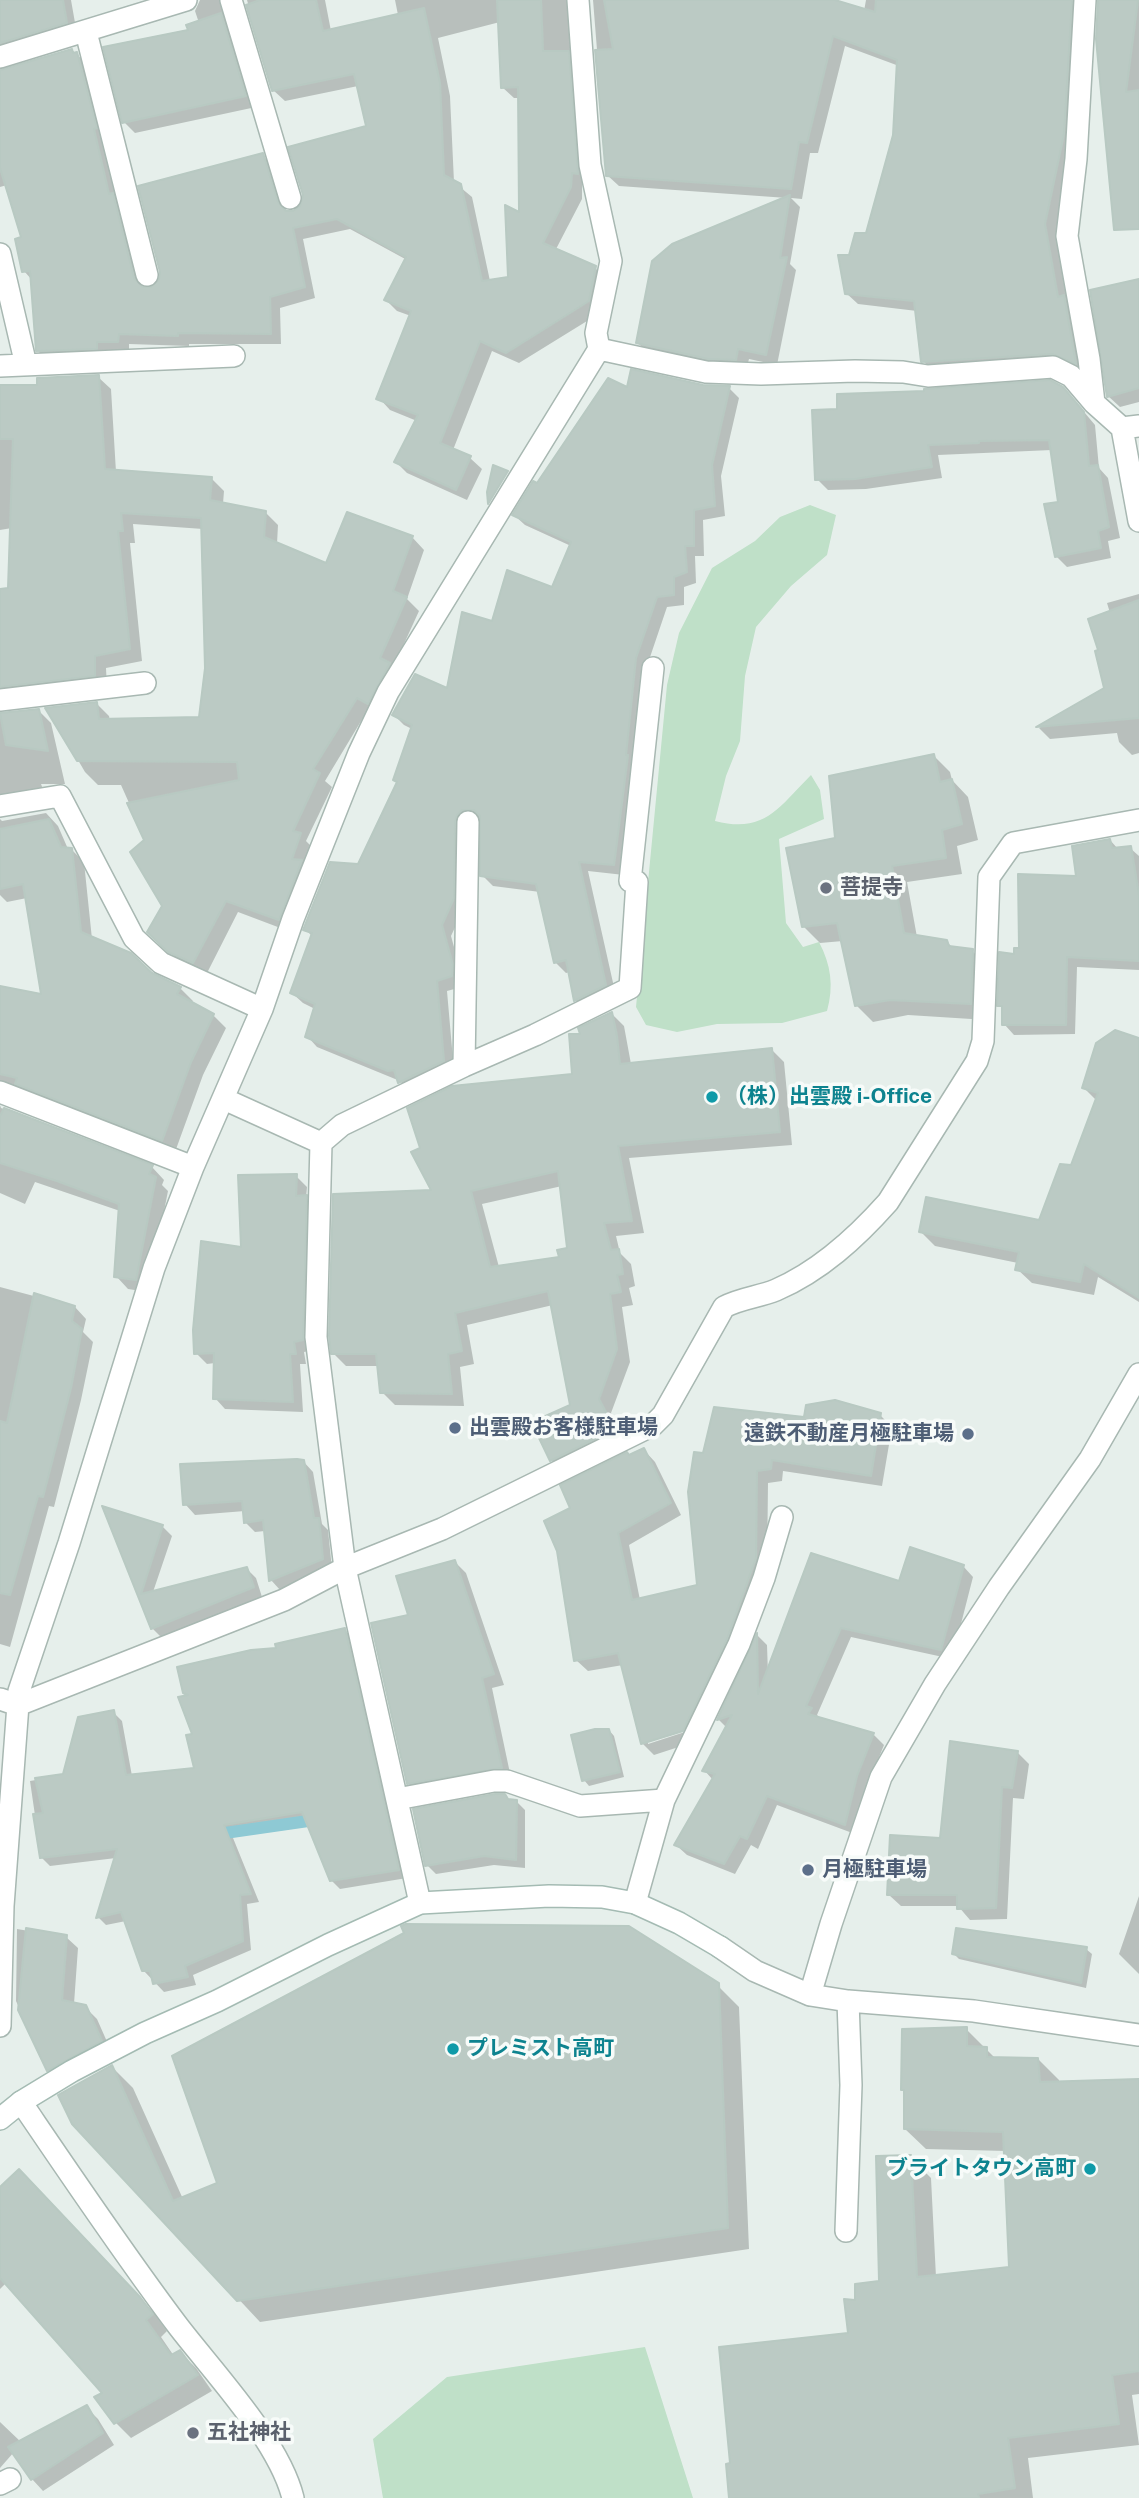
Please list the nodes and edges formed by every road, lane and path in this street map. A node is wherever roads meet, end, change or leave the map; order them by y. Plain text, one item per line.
1 (186, 0) edge
2 (231, 0) edge
3 (578, 0) edge
4 (1085, 0) edge
5 (86, 32) junction
6 (0, 57) edge
7 (290, 198) dead end
8 (0, 254) edge
9 (147, 275) dead end
10 (599, 349) junction
11 (234, 356) dead end
12 (26, 365) junction
13 (0, 366) edge
14 (1094, 403) junction
15 (1131, 427) edge
16 (1139, 521) edge
17 (653, 668) dead end
18 (145, 683) dead end
19 (0, 700) edge
20 (0, 806) edge
21 (1139, 820) edge
22 (468, 822) dead end
23 (262, 1009) junction
24 (464, 1066) junction
25 (0, 1092) edge
26 (224, 1100) junction
27 (321, 1143) junction
28 (193, 1167) junction
29 (1139, 1374) edge
30 (782, 1517) dead end
31 (345, 1568) junction
32 (9, 1702) edge
33 (397, 1799) junction
34 (664, 1800) junction
35 (420, 1903) junction
36 (635, 1903) junction
37 (2, 1907) edge
38 (810, 1995) junction
39 (848, 2001) junction
40 (0, 2026) edge
41 (1139, 2035) edge
42 (21, 2102) junction
43 (0, 2119) edge
44 (846, 2231) dead end
45 (293, 2498) edge

1 - 5 street
2 - 7 street
3 - 10 street
4 - 14 street
5 - 6 street
5 - 9 street
8 - 12 street
10 - 14 street
10 - 23 street
11 - 12 street
12 - 13 street
14 - 15 street
15 - 16 street
17 - 24 street
18 - 19 street
20 - 23 street
21 - 31 street
22 - 24 street
23 - 26 street
24 - 27 street
25 - 28 street
26 - 27 street
26 - 28 street
27 - 31 street
28 - 32 street
29 - 38 street
30 - 34 street
31 - 32 street
31 - 33 street
32 - 37 street
33 - 34 street
33 - 35 street
34 - 36 street
35 - 36 street
35 - 42 street
36 - 38 street
37 - 40 street
38 - 39 street
39 - 41 street
39 - 44 street
42 - 43 street
42 - 45 street

